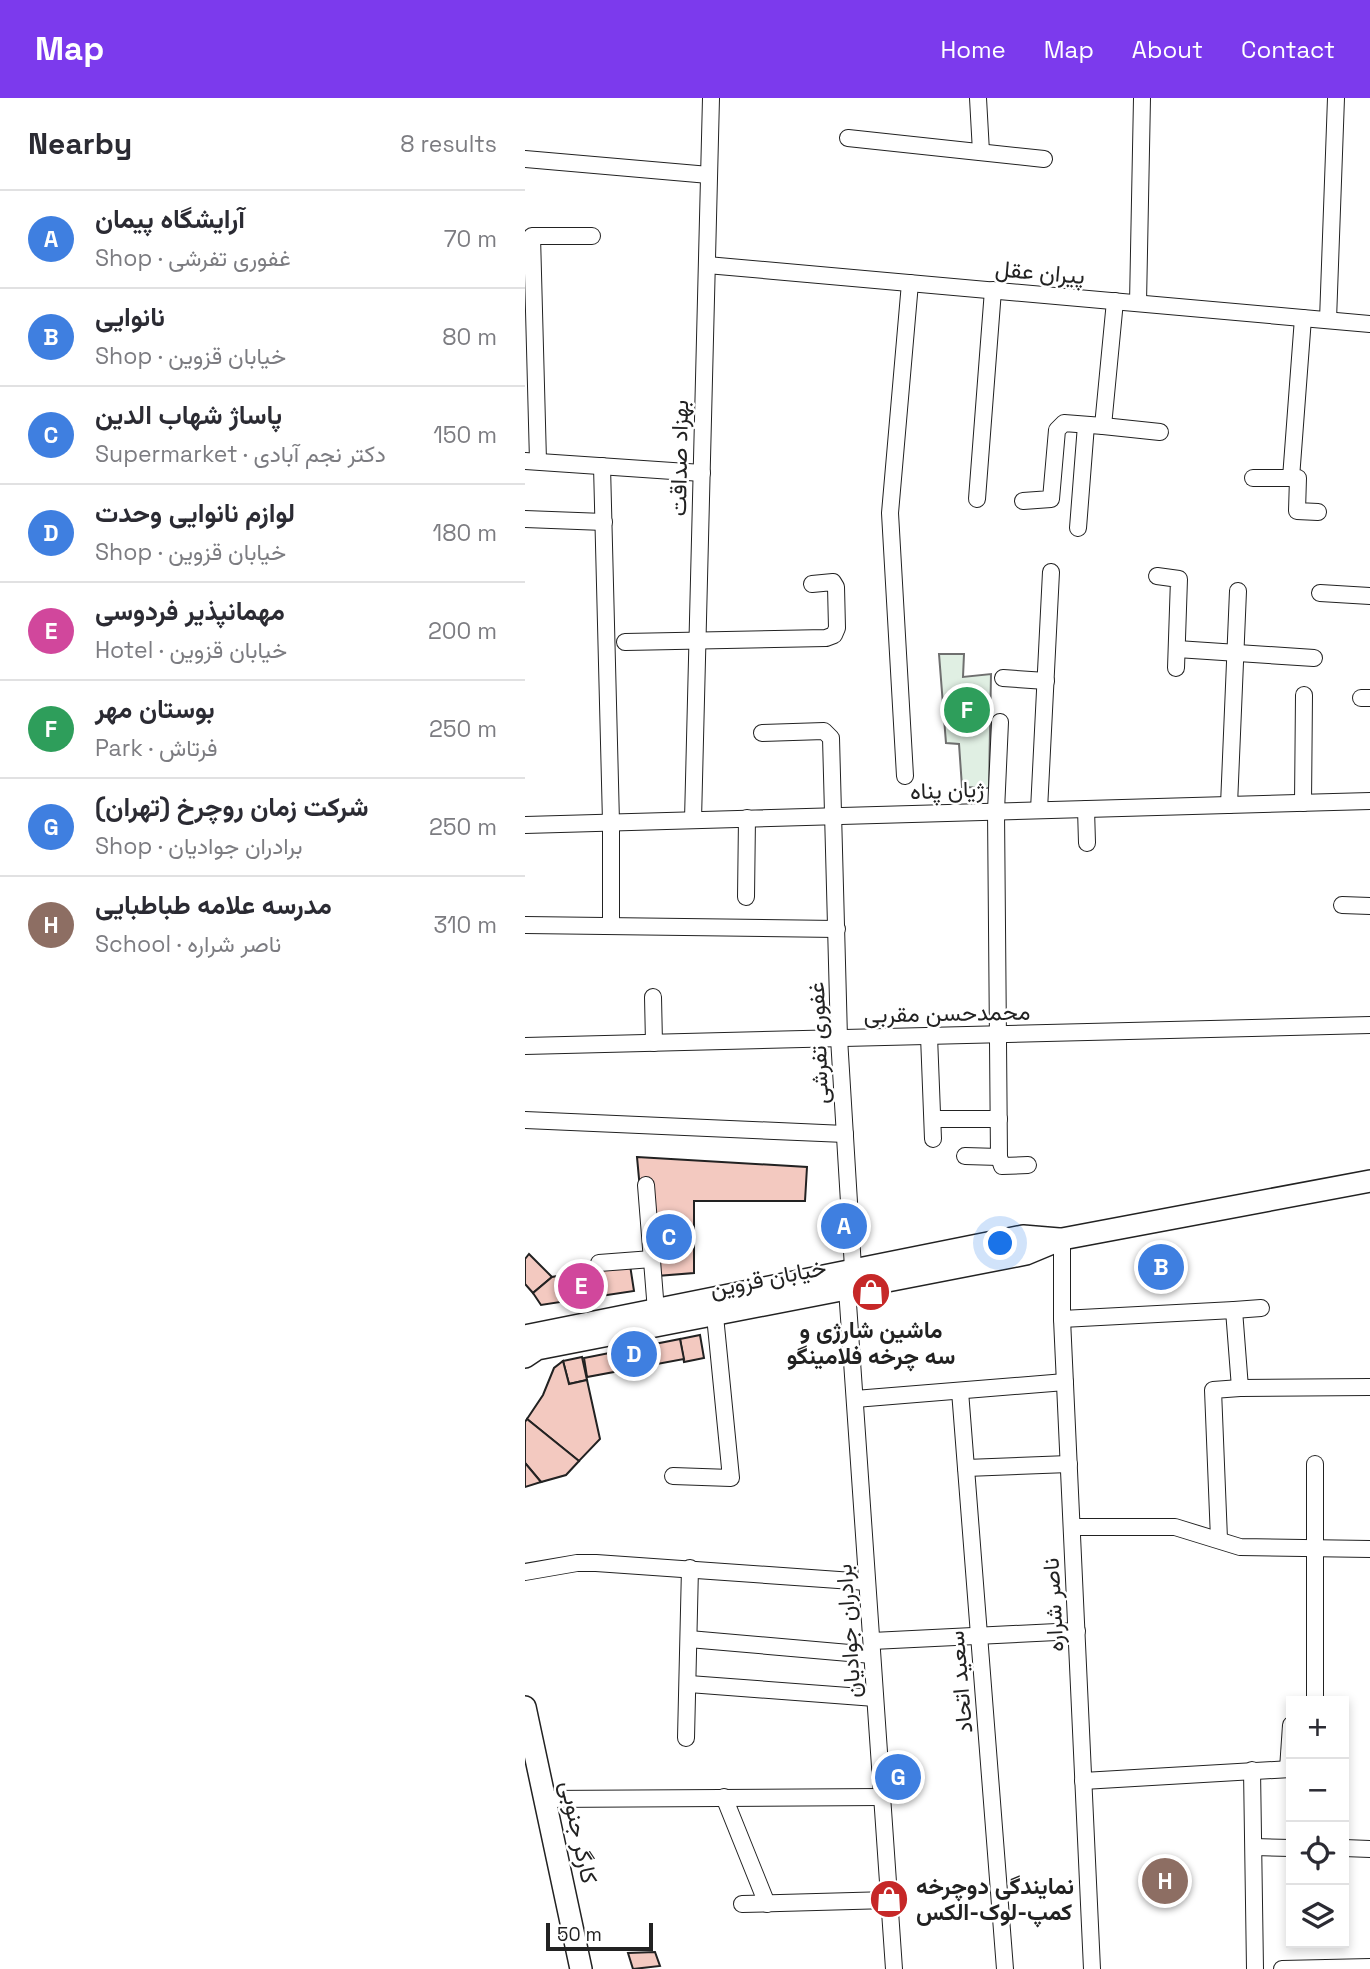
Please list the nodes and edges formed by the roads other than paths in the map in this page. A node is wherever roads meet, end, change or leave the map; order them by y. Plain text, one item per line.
1 (711, 98) edge
2 (978, 98) edge
3 (1142, 98) edge
4 (1336, 98) edge
5 (848, 138) dead end
6 (981, 152) junction
7 (525, 159) edge
8 (1044, 159) dead end
9 (709, 175) junction
10 (592, 236) dead end
11 (707, 265) junction
12 (910, 283) junction
13 (993, 290) junction
14 (1115, 301) junction
15 (1138, 303) junction
16 (1303, 318) junction
17 (1328, 320) junction
18 (1370, 324) edge
19 (1086, 425) junction
20 (1103, 426) junction
21 (1160, 432) dead end
22 (532, 461) edge
23 (602, 466) junction
24 (702, 473) junction
25 (1252, 478) dead end
26 (1291, 478) junction
27 (977, 499) dead end
28 (1023, 501) dead end
29 (1318, 512) dead end
30 (525, 519) edge
31 (604, 522) junction
32 (1078, 528) dead end
33 (1051, 572) dead end
34 (1157, 576) dead end
35 (812, 583) dead end
36 (1238, 591) dead end
37 (1320, 593) dead end
38 (1370, 596) edge
39 (698, 641) junction
40 (625, 642) dead end
41 (1177, 649) junction
42 (1235, 653) junction
43 (1314, 657) dead end
44 (1176, 668) dead end
45 (1003, 677) dead end
46 (1046, 681) junction
47 (1304, 695) dead end
48 (1000, 722) dead end
49 (762, 733) dead end
50 (905, 776) dead end
51 (1370, 801) edge
52 (1303, 803) junction
53 (1229, 805) junction
54 (1086, 809) junction
55 (1039, 810) junction
56 (996, 811) junction
57 (834, 816) junction
58 (747, 818) junction
59 (693, 820) junction
60 (611, 822) junction
61 (525, 825) edge
62 (1087, 843) dead end
63 (746, 897) dead end
64 (1342, 905) dead end
65 (1370, 906) edge
66 (525, 925) edge
67 (611, 926) junction
68 (837, 929) junction
69 (653, 997) dead end
70 (1370, 1025) edge
71 (999, 1034) junction
72 (929, 1036) junction
73 (839, 1038) junction
74 (654, 1043) junction
75 (525, 1046) edge
76 (933, 1119) junction
77 (999, 1119) junction
78 (525, 1120) edge
79 (845, 1134) junction
80 (933, 1139) dead end
81 (965, 1156) dead end
82 (999, 1157) junction
83 (1028, 1165) dead end
84 (1370, 1181) edge
85 (646, 1185) dead end
86 (1062, 1239) junction
87 (652, 1259) junction
88 (599, 1263) dead end
89 (850, 1279) junction
90 (1261, 1308) dead end
91 (1234, 1310) junction
92 (656, 1311) junction
93 (715, 1315) junction
94 (1062, 1319) junction
95 (525, 1336) edge
96 (525, 1357) edge
97 (1065, 1382) junction
98 (1370, 1387) edge
99 (1240, 1388) junction
100 (960, 1391) junction
101 (855, 1399) junction
102 (1069, 1464) junction
103 (1315, 1464) dead end
104 (966, 1468) junction
105 (673, 1476) dead end
106 (1072, 1527) junction
107 (1219, 1539) junction
108 (1370, 1549) edge
109 (1316, 1550) junction
110 (690, 1568) junction
111 (525, 1572) edge
112 (867, 1581) junction
113 (1077, 1631) junction
114 (979, 1636) junction
115 (689, 1639) junction
116 (872, 1648) junction
117 (689, 1684) junction
118 (1315, 1696) edge
119 (875, 1698) junction
120 (525, 1707) edge
121 (686, 1738) dead end
122 (1286, 1769) edge
123 (1252, 1770) junction
124 (1083, 1780) junction
125 (724, 1797) junction
126 (882, 1797) junction
127 (545, 1798) junction
128 (1254, 1847) junction
129 (1286, 1848) edge
130 (1349, 1848) edge
131 (1370, 1849) edge
132 (889, 1900) junction
133 (742, 1904) dead end
134 (767, 1904) junction
135 (1370, 1967) edge
136 (581, 1969) edge
137 (894, 1969) edge
138 (1005, 1969) edge
139 (1092, 1969) edge
140 (1255, 1969) edge
141 (1282, 1969) edge
142 (1329, 1969) edge

1 - 9 street, بهزاد صداقت
2 - 6 street
3 - 15 street
4 - 17 street
5 - 6 street
6 - 8 street
7 - 9 street
9 - 11 street, بهزاد صداقت
10 - 22 street
11 - 12 street, پیران عقل
11 - 24 street, بهزاد صداقت
12 - 13 street, پیران عقل
12 - 50 street
13 - 14 street, پیران عقل
13 - 27 street
14 - 15 street, پیران عقل
14 - 20 street
15 - 16 street, پیران عقل
16 - 17 street, پیران عقل
16 - 26 street
17 - 18 street, پیران عقل
19 - 20 street
19 - 28 street
19 - 32 street
20 - 21 street
22 - 23 street
23 - 24 street
23 - 31 street
24 - 39 street, بهزاد صداقت
25 - 26 street
26 - 29 street
30 - 31 street
31 - 60 street
33 - 46 street
34 - 41 street
35 - 39 street
36 - 42 street
37 - 38 street
39 - 40 street
39 - 59 street, بهزاد صداقت
41 - 42 street
41 - 44 street
42 - 43 street
42 - 53 street
45 - 46 street
46 - 55 street
47 - 52 street
48 - 56 street
49 - 57 street, غفوری تفرشی
51 - 52 street, ژیان پناه
52 - 53 street, ژیان پناه
53 - 54 street, ژیان پناه
54 - 55 street, ژیان پناه
54 - 62 street
55 - 56 street, ژیان پناه
56 - 57 street, ژیان پناه
56 - 71 street
57 - 58 street, ژیان پناه
57 - 68 street, غفوری تفرشی
58 - 59 street, ژیان پناه
58 - 63 street
59 - 60 street, ژیان پناه
60 - 61 street, ژیان پناه
60 - 67 street
64 - 65 street
66 - 67 street
67 - 68 street
68 - 73 street, غفوری تفرشی
69 - 74 street
70 - 71 street, محمدحسن مقربی
71 - 72 street, محمدحسن مقربی
71 - 77 street
72 - 73 street, محمدحسن مقربی
72 - 76 street
73 - 74 street, محمدحسن مقربی
73 - 79 street, غفوری تفرشی
74 - 75 street, محمدحسن مقربی
76 - 77 street
76 - 80 street
77 - 82 street
78 - 79 street
79 - 89 street, غفوری تفرشی
81 - 82 street
82 - 83 street
84 - 86 main road, خیابان قزوین
85 - 87 street
86 - 89 main road, خیابان قزوین
86 - 94 street, ناصر شراره
87 - 88 street
87 - 92 street
89 - 92 main road, خیابان قزوین
89 - 93 main road, خیابان قزوین
89 - 101 street, برادران جوادیان
90 - 91 street
91 - 94 street
91 - 99 street
92 - 95 main road, خیابان قزوین
93 - 96 main road, خیابان قزوین
93 - 105 street
94 - 97 street, ناصر شراره
97 - 100 street
97 - 102 street, ناصر شراره
98 - 99 street
99 - 107 street
100 - 101 street
100 - 104 street, سعید اتحاد
101 - 112 street, برادران جوادیان
102 - 104 street
102 - 106 street, ناصر شراره
103 - 109 street
104 - 114 street, سعید اتحاد
106 - 107 street
106 - 113 street, ناصر شراره
107 - 109 street
108 - 109 street
109 - 118 street
110 - 111 street
110 - 112 street
110 - 115 street
112 - 116 street, برادران جوادیان
113 - 114 street
113 - 124 street, ناصر شراره
114 - 116 street
114 - 138 street, سعید اتحاد
115 - 116 street
115 - 117 street
116 - 119 street, برادران جوادیان
117 - 119 street
117 - 121 street
119 - 126 street, برادران جوادیان
120 - 127 main road, کارگر جنوبی
122 - 123 street
123 - 124 street
123 - 128 street
124 - 139 street, ناصر شراره
125 - 126 street
125 - 127 street
125 - 134 street
126 - 132 street, برادران جوادیان
127 - 136 main road, کارگر جنوبی
128 - 129 street
128 - 140 street
130 - 131 street
132 - 134 street
132 - 137 street, برادران جوادیان
133 - 134 street
135 - 142 street
141 - 142 street

